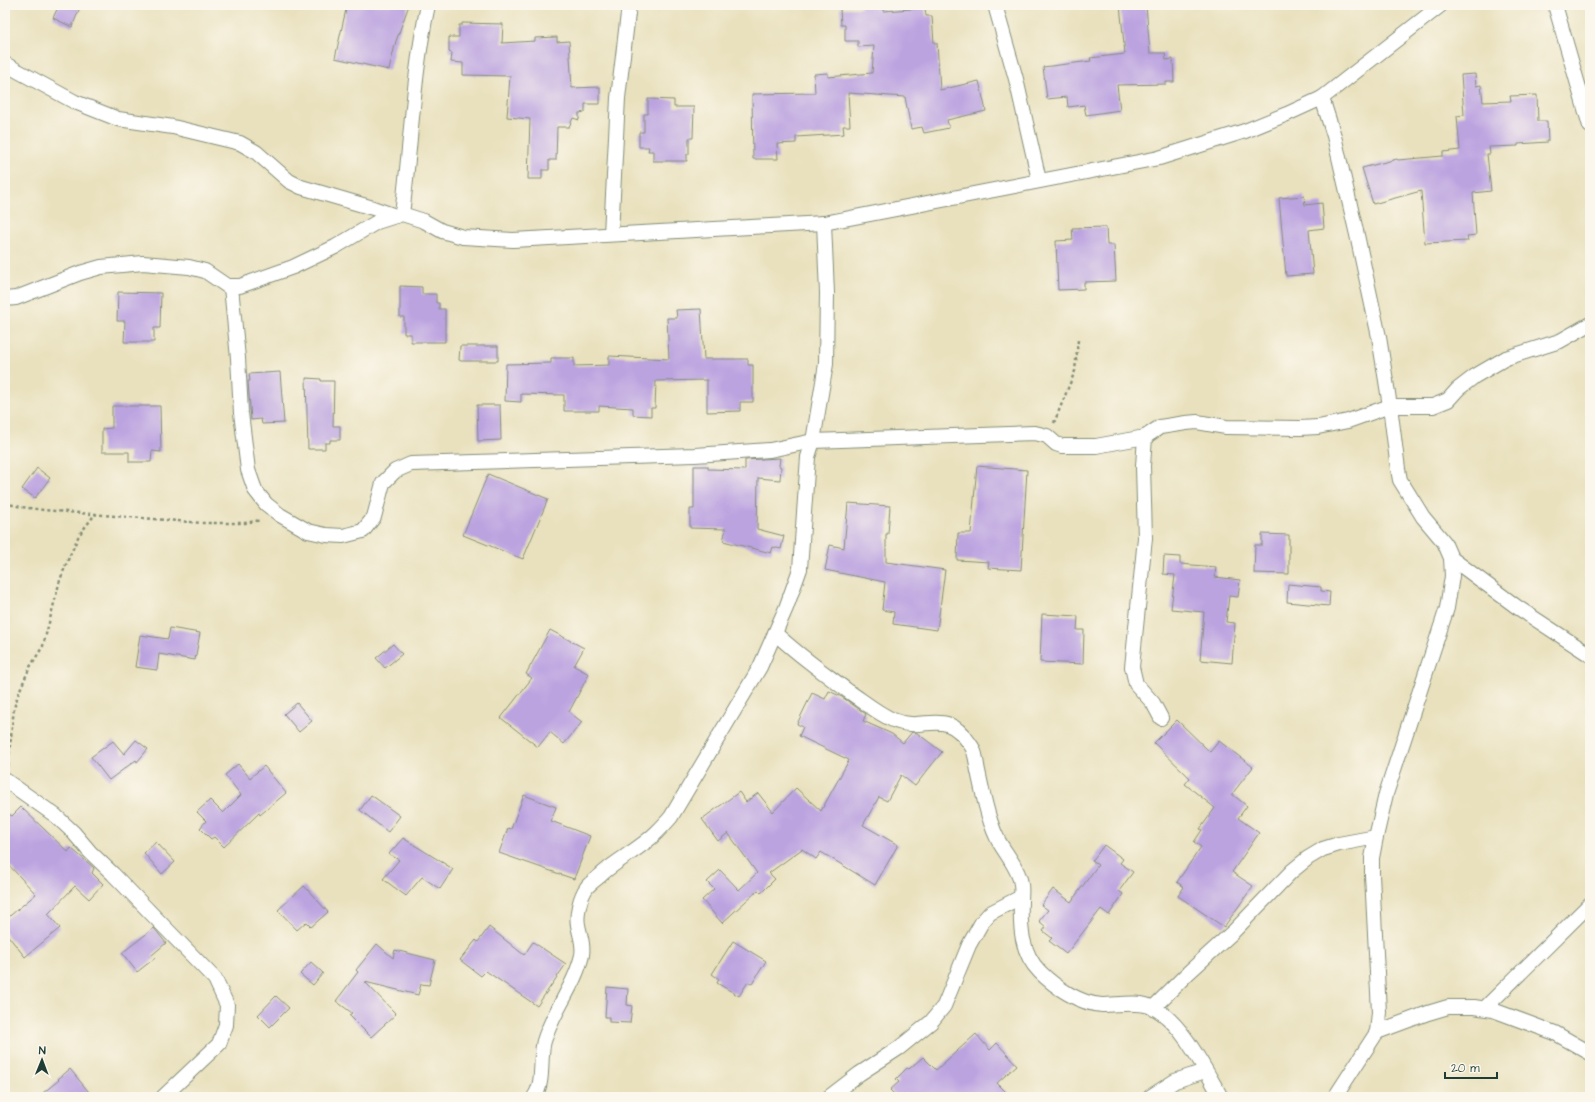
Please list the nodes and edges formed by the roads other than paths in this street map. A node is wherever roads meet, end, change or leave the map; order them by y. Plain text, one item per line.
1 (428, 5) edge
2 (629, 5) edge
3 (995, 5) edge
4 (1441, 5) edge
5 (1555, 5) edge
6 (5, 64) edge
7 (1322, 98) junction
8 (1590, 126) edge
9 (1040, 180) junction
10 (399, 215) junction
11 (824, 224) junction
12 (611, 234) junction
13 (231, 287) junction
14 (5, 299) edge
15 (1590, 324) edge
16 (1390, 406) junction
17 (1145, 437) junction
18 (813, 441) junction
19 (1451, 558) junction
20 (775, 633) junction
21 (1590, 655) edge
22 (1161, 718) dead end
23 (6, 780) edge
24 (1376, 837) junction
25 (1021, 897) junction
26 (1590, 904) edge
27 (1153, 1008) junction
28 (1485, 1008) junction
29 (1377, 1032) junction
30 (1590, 1053) edge
31 (1206, 1071) junction
32 (163, 1097) edge
33 (534, 1097) edge
34 (829, 1097) edge
35 (1150, 1097) edge
36 (1221, 1097) edge
37 (1335, 1097) edge

1 - 10 street
2 - 12 street
3 - 9 street
4 - 7 street
5 - 8 street
6 - 10 street
7 - 9 street
7 - 16 street
9 - 11 street
10 - 12 street
10 - 13 street
11 - 12 street
11 - 18 street
13 - 14 street
13 - 18 street
15 - 16 street
16 - 17 street
16 - 19 street
17 - 18 street
17 - 22 street
18 - 20 street
19 - 21 street
19 - 24 street
20 - 25 street
20 - 33 street
23 - 32 street
24 - 27 street
24 - 29 street
25 - 27 street
25 - 34 street
26 - 28 street
27 - 31 street
28 - 29 street
28 - 30 street
29 - 37 street
31 - 35 street
31 - 36 street

